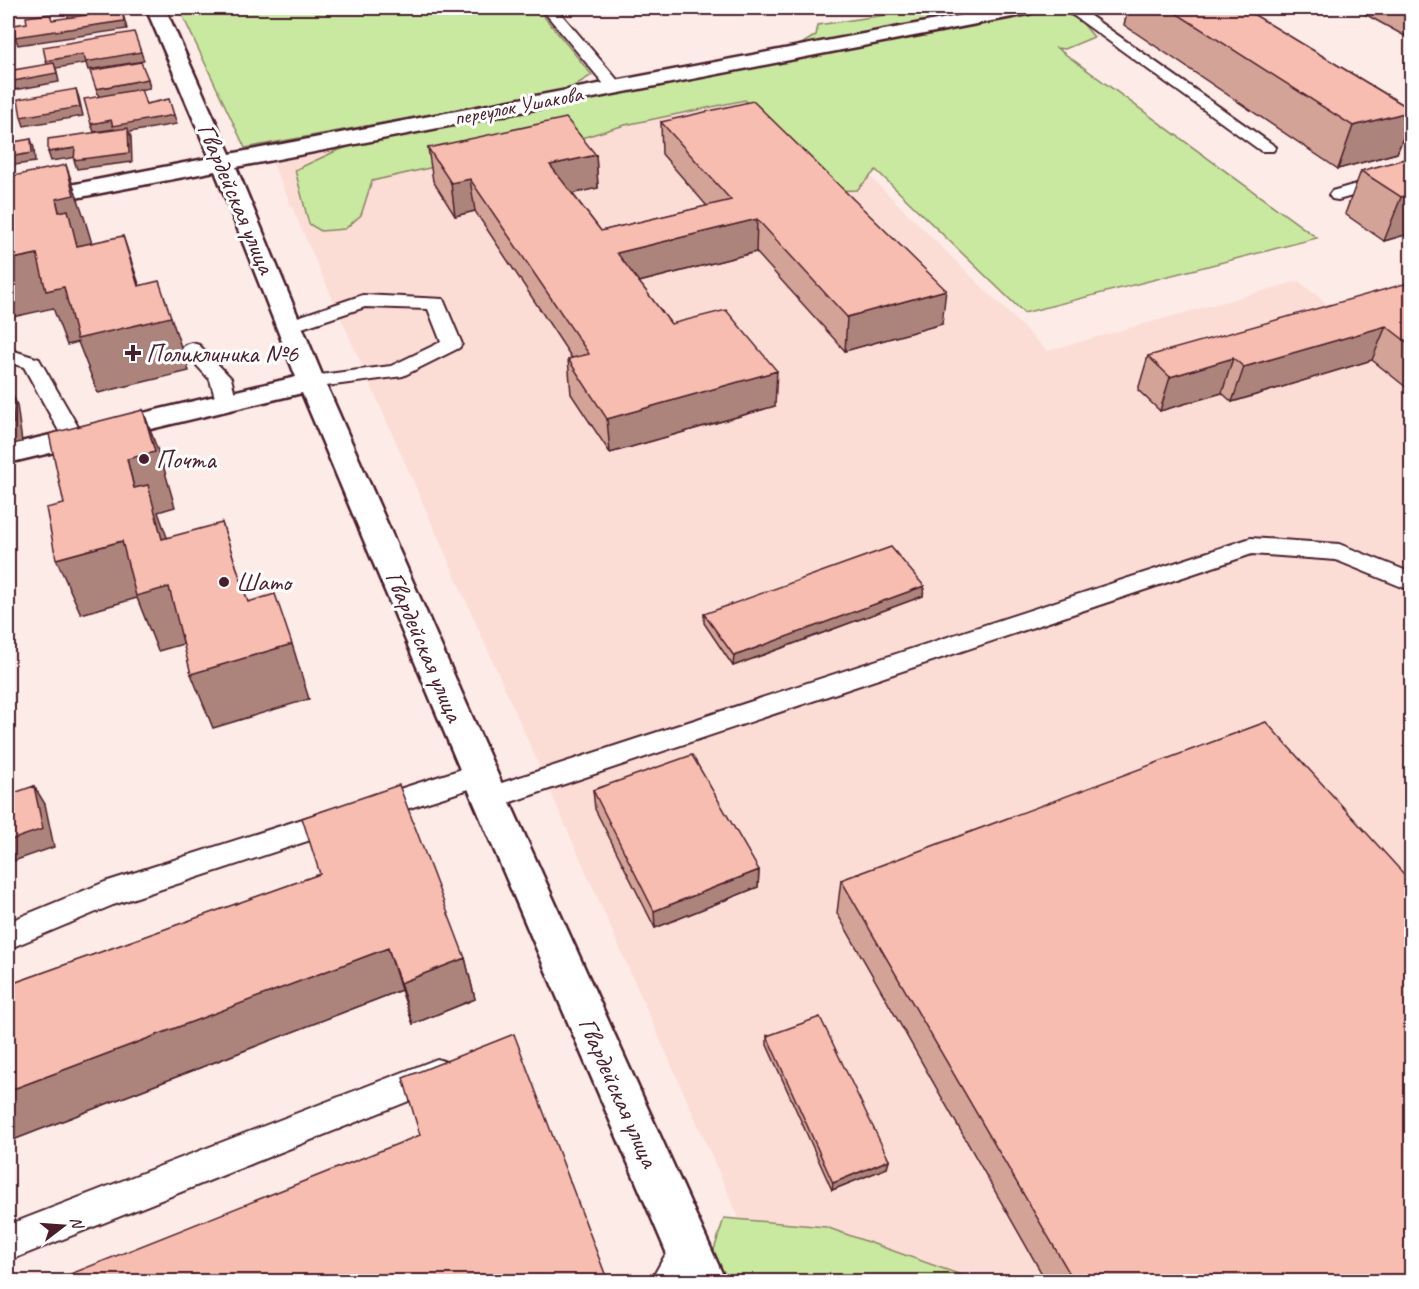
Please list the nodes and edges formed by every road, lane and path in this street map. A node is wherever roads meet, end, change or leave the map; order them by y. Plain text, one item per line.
1 (155, 8) edge
2 (548, 8) edge
3 (1028, 8) edge
4 (1070, 8) edge
5 (614, 86) junction
6 (1267, 147) dead end
7 (223, 161) junction
8 (1412, 173) edge
9 (1338, 195) dead end
10 (8, 204) edge
11 (290, 326) junction
12 (192, 349) dead end
13 (8, 355) edge
14 (311, 382) junction
15 (226, 403) junction
16 (74, 439) junction
17 (8, 454) edge
18 (1412, 583) edge
19 (485, 786) junction
20 (8, 936) edge
21 (471, 1060) edge
22 (8, 1244) edge
23 (689, 1249) junction
24 (668, 1281) edge
25 (703, 1281) edge

1 - 7 street, Гвардейская улица
2 - 5 lane
3 - 5 street, переулок Ушакова
4 - 6 lane
5 - 7 street, переулок Ушакова
7 - 10 street, переулок Ушакова
7 - 11 street, Гвардейская улица
8 - 9 lane
11 - 14 street, Гвардейская улица
11 - 14 lane
12 - 15 lane
13 - 16 lane
14 - 15 street
14 - 19 street, Гвардейская улица
15 - 16 street
16 - 17 street
18 - 19 lane
19 - 20 lane
19 - 23 street, Гвардейская улица
21 - 22 lane
23 - 24 lane
23 - 25 street, Гвардейская улица

